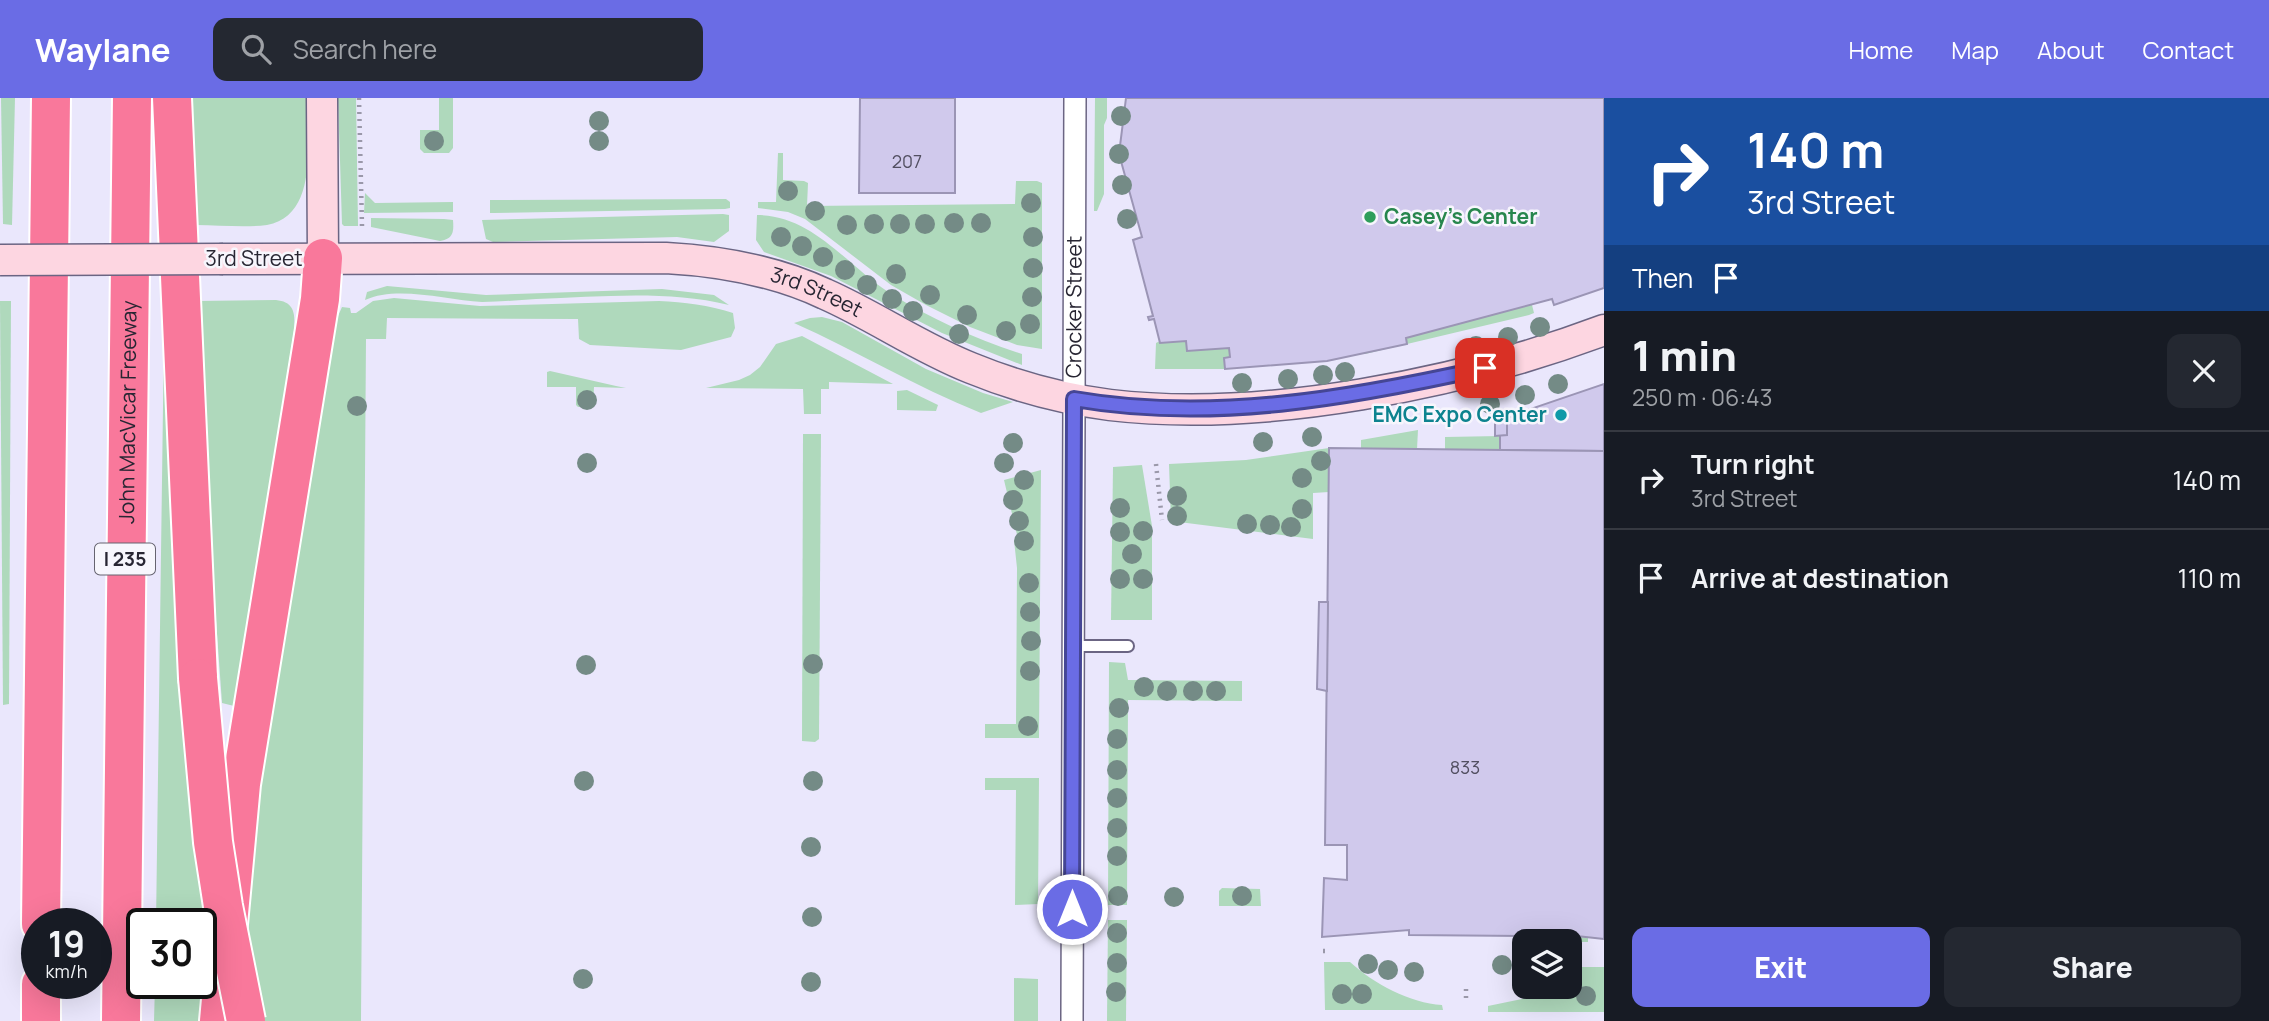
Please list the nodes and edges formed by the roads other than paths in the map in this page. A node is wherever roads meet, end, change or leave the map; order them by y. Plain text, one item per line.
1 (51, 98) edge
2 (132, 98) edge
3 (172, 98) edge
4 (322, 98) edge
5 (1075, 98) edge
6 (323, 258) junction
7 (0, 260) edge
8 (1604, 330) edge
9 (1074, 399) junction
10 (1073, 646) junction
11 (1128, 646) dead end
12 (41, 908) edge
13 (41, 999) edge
14 (41, 1021) edge
15 (121, 1021) edge
16 (219, 1021) edge
17 (246, 1021) edge
18 (1072, 1021) edge

1 - 12 highway
2 - 15 highway, John MacVicar Freeway / I 235
3 - 17 highway, bridge
4 - 6 main road
5 - 9 street, Crocker Street
6 - 7 main road, 3rd Street, bridge
6 - 9 main road, 3rd Street
6 - 16 highway
8 - 9 main road, 3rd Street
9 - 10 street, Crocker Street
10 - 11 lane
10 - 18 street, Crocker Street
13 - 14 highway

